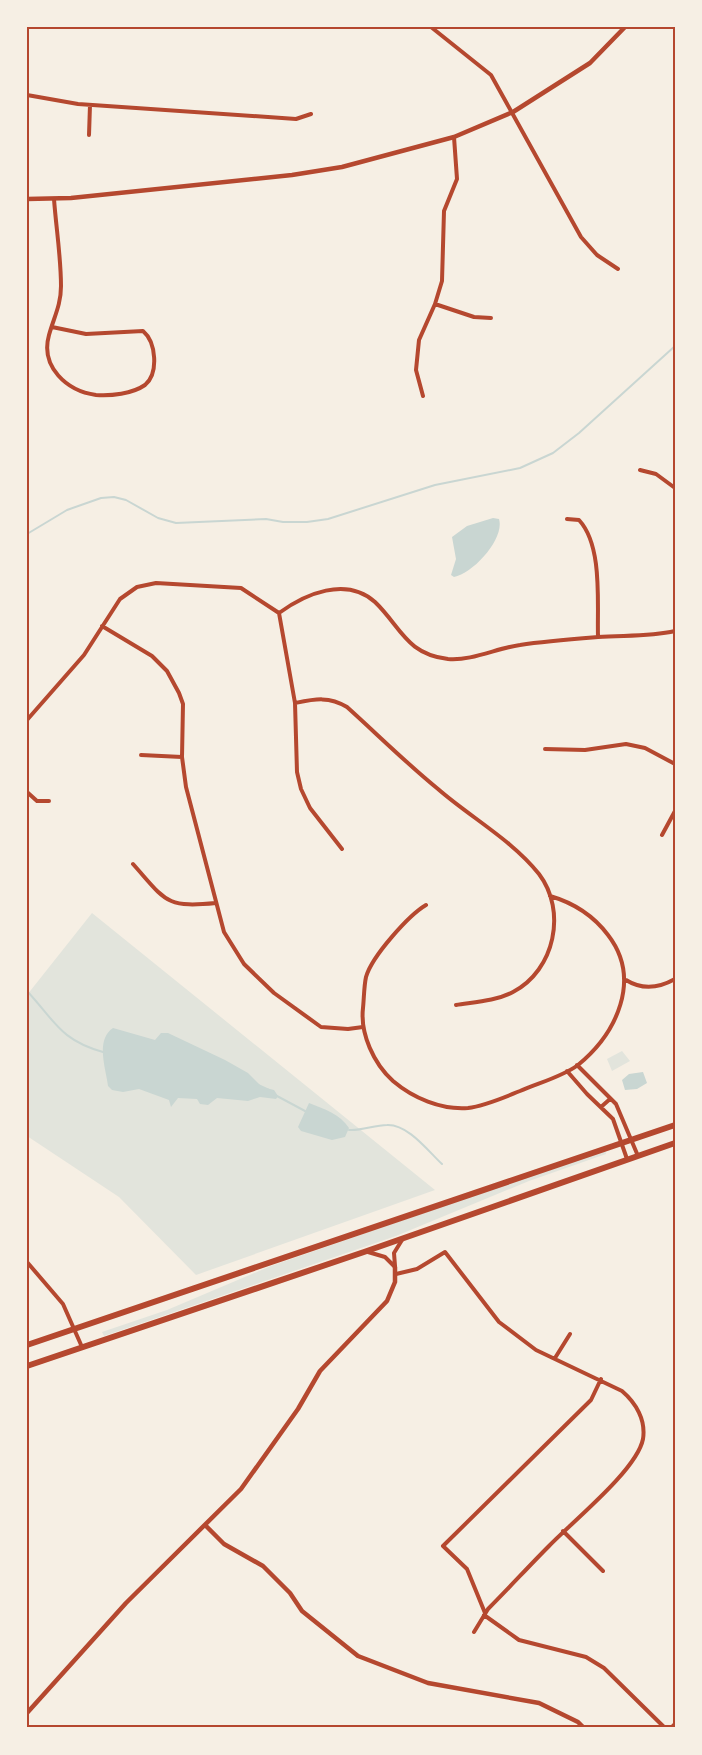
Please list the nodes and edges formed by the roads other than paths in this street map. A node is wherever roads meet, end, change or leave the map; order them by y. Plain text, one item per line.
1 (431, 27) edge
2 (625, 27) edge
3 (27, 95) edge
4 (90, 105) junction
5 (513, 112) junction
6 (312, 114) dead end
7 (89, 135) dead end
8 (453, 137) junction
9 (27, 199) edge
10 (54, 199) junction
11 (618, 269) dead end
12 (435, 304) junction
13 (491, 318) dead end
14 (52, 327) junction
15 (423, 396) dead end
16 (640, 470) dead end
17 (675, 488) edge
18 (567, 519) dead end
19 (279, 613) junction
20 (102, 626) junction
21 (675, 631) edge
22 (598, 637) junction
23 (295, 703) junction
24 (27, 720) edge
25 (545, 749) dead end
26 (141, 755) dead end
27 (182, 757) junction
28 (675, 764) edge
29 (27, 792) edge
30 (50, 801) dead end
31 (675, 812) edge
32 (662, 835) dead end
33 (342, 849) dead end
34 (133, 864) dead end
35 (549, 896) junction
36 (216, 903) junction
37 (426, 905) dead end
38 (675, 979) edge
39 (626, 980) junction
40 (456, 1005) dead end
41 (363, 1027) junction
42 (577, 1065) junction
43 (567, 1071) junction
44 (610, 1099) junction
45 (602, 1107) junction
46 (675, 1125) edge
47 (632, 1140) junction
48 (622, 1143) junction
49 (675, 1143) edge
50 (638, 1156) junction
51 (627, 1159) junction
52 (406, 1237) junction
53 (364, 1252) junction
54 (27, 1262) edge
55 (395, 1267) junction
56 (396, 1274) junction
57 (75, 1329) junction
58 (570, 1334) dead end
59 (27, 1345) edge
60 (82, 1347) junction
61 (555, 1358) junction
62 (27, 1366) edge
63 (601, 1379) junction
64 (205, 1525) junction
65 (563, 1532) junction
66 (603, 1571) dead end
67 (485, 1614) junction
68 (474, 1632) dead end
69 (27, 1713) edge
70 (675, 1724) edge
71 (584, 1728) edge
72 (665, 1728) edge
73 (671, 1728) edge

1 - 5 street
2 - 5 street
3 - 4 street
4 - 6 street
4 - 7 street
5 - 8 street
5 - 11 street
8 - 10 street
8 - 12 street
9 - 10 street
10 - 14 street
12 - 13 street
12 - 15 street
14 - 14 street
16 - 17 street
18 - 22 street
19 - 20 street
19 - 22 street
19 - 23 street
20 - 24 street
20 - 27 street
21 - 22 street
23 - 33 street
23 - 35 street
25 - 28 street
26 - 27 street
27 - 36 street
29 - 30 street
31 - 32 street
34 - 36 street
35 - 39 street
35 - 40 street
36 - 41 street
37 - 41 street
38 - 39 street
39 - 42 street
41 - 43 street
42 - 43 street
42 - 44 street
43 - 45 street
44 - 45 street
44 - 47 street
45 - 48 street
46 - 47 highway
47 - 48 highway
47 - 50 street
48 - 51 street
48 - 57 highway
49 - 50 highway
50 - 51 highway
51 - 52 highway
52 - 53 highway
52 - 55 street
53 - 55 street
53 - 60 highway
54 - 57 street
55 - 56 street
56 - 61 street
56 - 64 street
57 - 59 highway
57 - 60 street
58 - 61 street
60 - 62 highway
61 - 63 street
63 - 65 street
63 - 67 street
64 - 69 street
64 - 71 street
65 - 66 street
65 - 67 street
67 - 68 street
67 - 72 street
70 - 73 street

